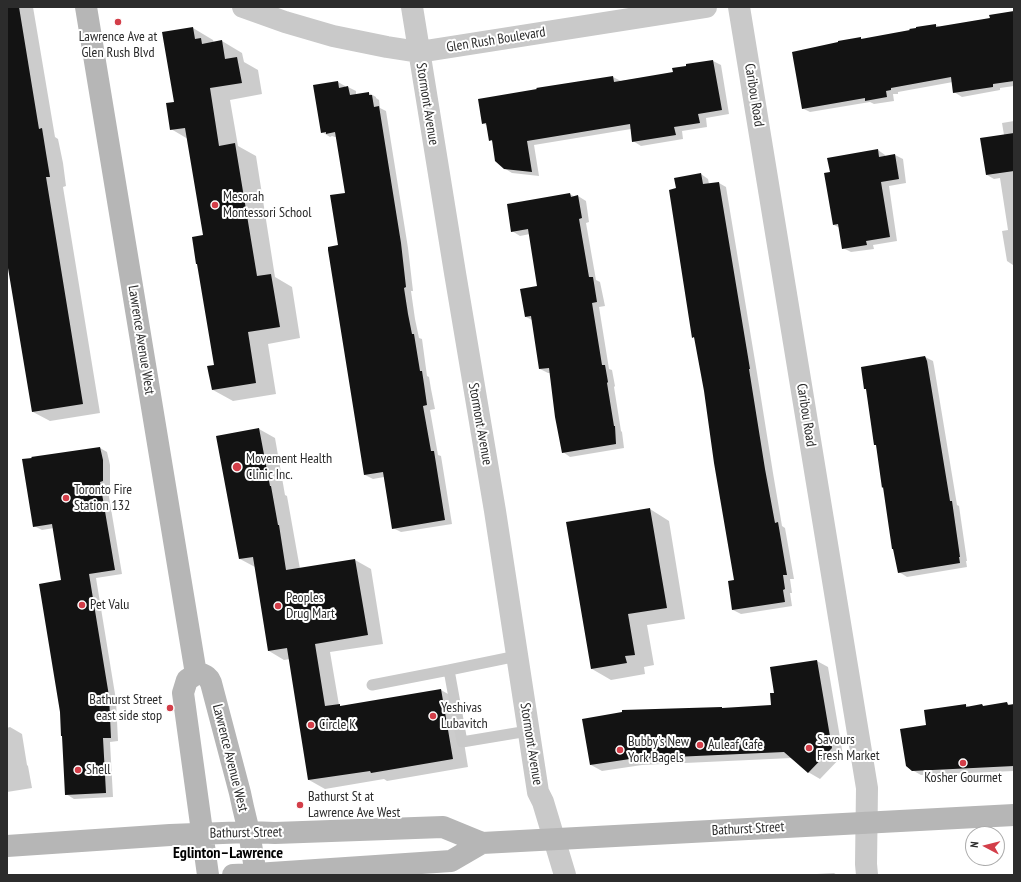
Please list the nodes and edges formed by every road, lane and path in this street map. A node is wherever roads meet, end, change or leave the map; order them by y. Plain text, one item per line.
1 (86, 7) edge
2 (242, 7) edge
3 (412, 7) edge
4 (706, 7) edge
5 (739, 7) edge
6 (419, 52) junction
7 (517, 656) junction
8 (449, 670) junction
9 (196, 674) junction
10 (372, 685) dead end
11 (528, 731) junction
12 (1014, 815) edge
13 (867, 823) junction
14 (249, 832) junction
15 (202, 834) junction
16 (554, 839) junction
17 (482, 843) junction
18 (7, 846) edge
19 (208, 875) edge
20 (233, 875) edge
21 (256, 875) edge
22 (565, 875) edge
23 (867, 875) edge

1 - 9 main road, Lawrence Avenue West
2 - 6 street, Glen Rush Boulevard
3 - 6 street, Stormont Avenue
4 - 6 street, Glen Rush Boulevard
5 - 13 street, Caribou Road
6 - 7 street, Stormont Avenue
7 - 8 lane
7 - 11 street, Stormont Avenue
8 - 10 lane
8 - 11 lane
9 - 14 main road, Lawrence Avenue West
9 - 15 main road
11 - 16 street, Stormont Avenue
12 - 13 main road, Bathurst Street
13 - 16 main road, Bathurst Street
13 - 23 street, Caribou Road
14 - 15 main road, Bathurst Street
14 - 17 main road, Bathurst Street
14 - 21 main road, Lawrence Avenue West
15 - 18 main road, Bathurst Street
15 - 19 main road
16 - 17 main road, Bathurst Street
16 - 22 street, Stormont Avenue
17 - 21 main road, Bathurst Street
20 - 21 main road, Bathurst Street

